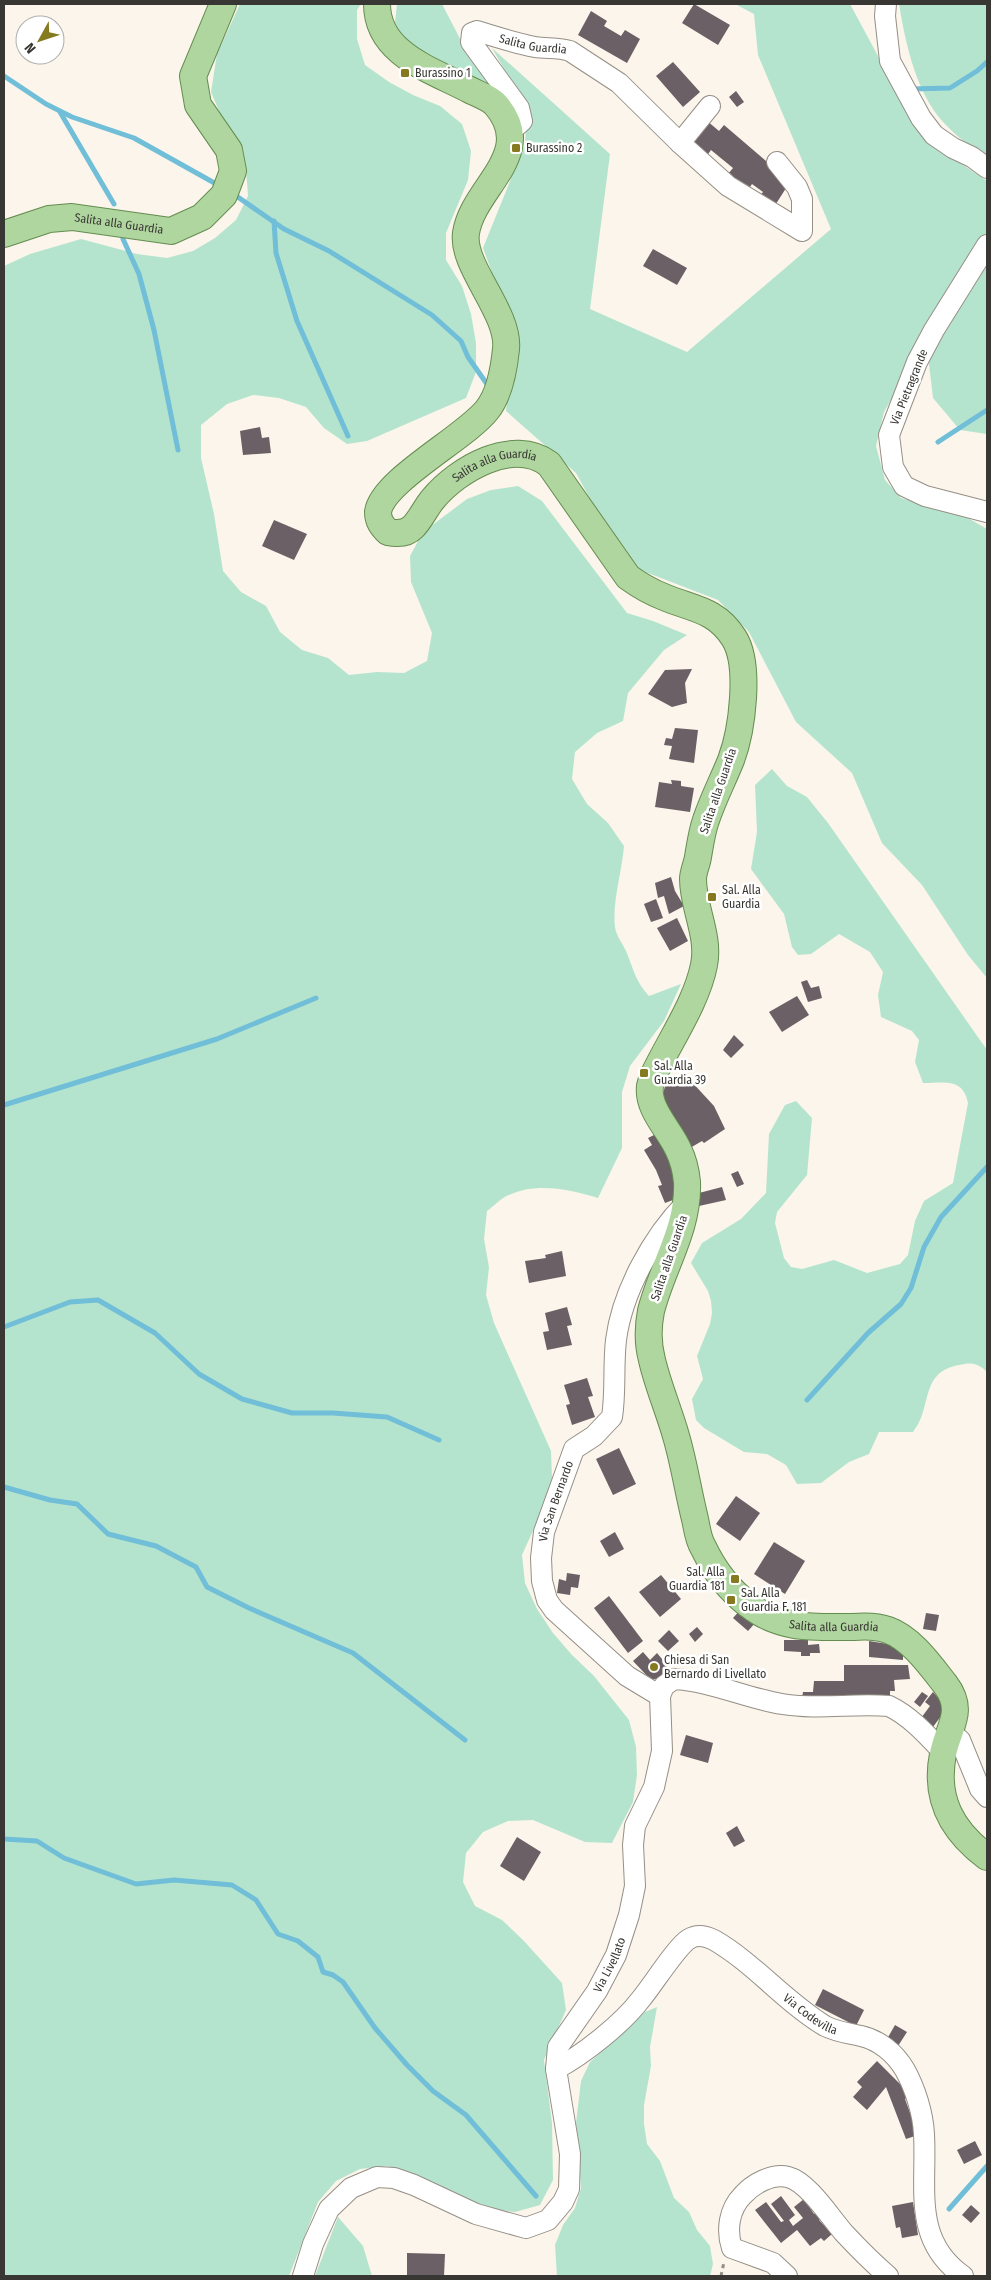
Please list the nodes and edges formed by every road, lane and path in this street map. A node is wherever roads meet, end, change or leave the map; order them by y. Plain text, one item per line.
1 (222, 4) edge
2 (377, 4) edge
3 (882, 4) edge
4 (710, 106) dead end
5 (511, 131) junction
6 (680, 143) junction
7 (777, 162) dead end
8 (987, 168) edge
9 (4, 234) edge
10 (987, 244) edge
11 (987, 512) edge
12 (687, 1202) junction
13 (660, 1696) junction
14 (947, 1742) junction
15 (987, 1797) edge
16 (987, 1857) edge
17 (556, 2069) junction
18 (303, 2276) edge
19 (787, 2276) edge
20 (888, 2276) edge
21 (963, 2276) edge

1 - 9 main road, Salita alla Guardia
2 - 5 main road
3 - 8 street
4 - 6 street
5 - 6 street, Salita Guardia
5 - 12 main road, Salita alla Guardia
6 - 7 street, Salita Guardia
10 - 11 street, Via Pietragrande
12 - 13 street, Via San Bernardo
12 - 14 main road, Salita alla Guardia
13 - 14 street
13 - 17 street, Via Livellato
14 - 15 street
14 - 16 main road, Salita alla Guardia
17 - 18 street, Via Livellato
17 - 21 street, Via Codevilla
19 - 20 street

